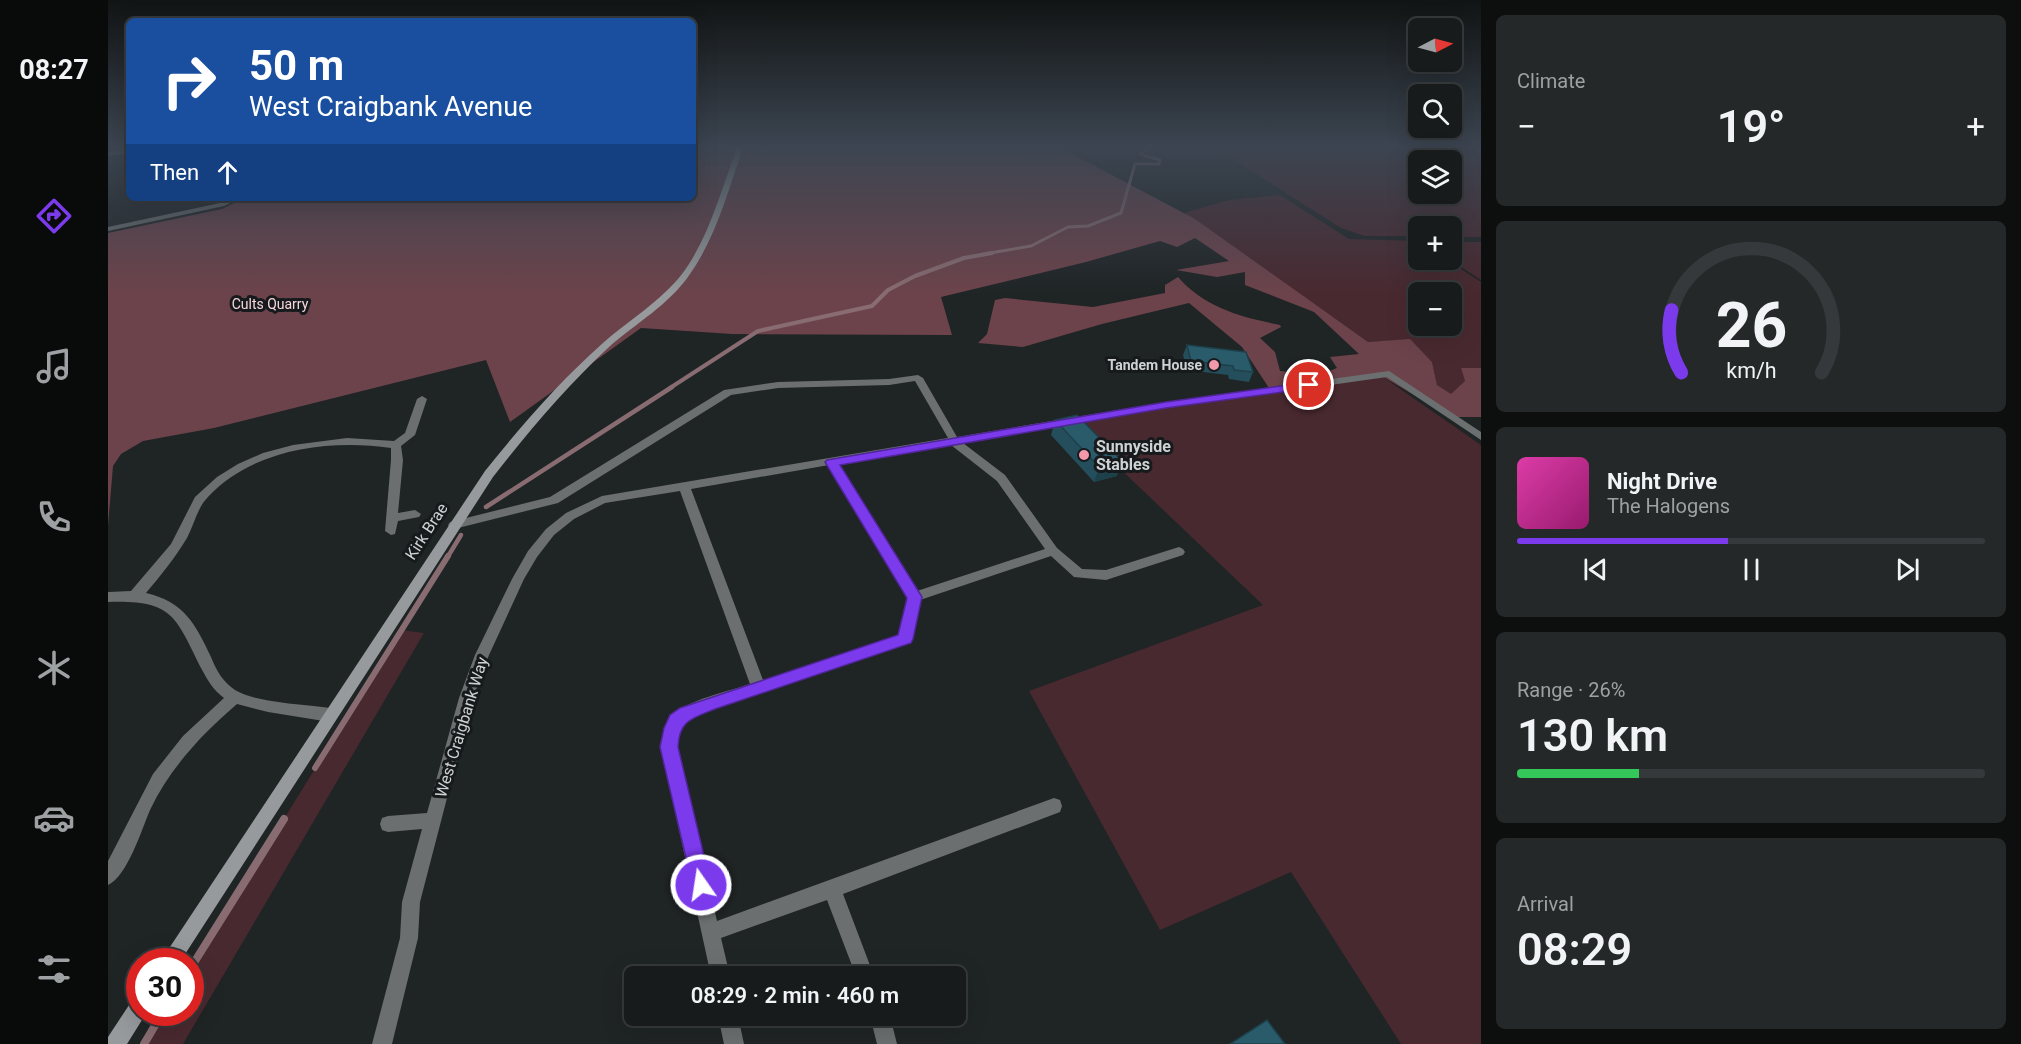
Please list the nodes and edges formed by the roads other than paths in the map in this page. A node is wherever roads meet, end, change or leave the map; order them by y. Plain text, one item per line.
1 (721, 197) edge
2 (231, 201) edge
3 (108, 229) edge
4 (422, 399) dead end
5 (1481, 437) edge
6 (955, 442) junction
7 (396, 445) junction
8 (832, 462) junction
9 (684, 486) junction
10 (415, 514) dead end
11 (454, 525) junction
12 (1053, 551) junction
13 (1179, 552) dead end
14 (108, 597) edge
15 (134, 597) junction
16 (914, 597) junction
17 (759, 688) junction
18 (235, 697) junction
19 (330, 715) junction
20 (1054, 806) dead end
21 (434, 820) junction
22 (388, 824) dead end
23 (108, 876) edge
24 (832, 889) junction
25 (711, 932) junction
26 (178, 948) edge
27 (718, 966) edge
28 (862, 966) edge
29 (127, 1026) edge
30 (730, 1026) edge
31 (882, 1026) edge
32 (115, 1044) edge
33 (382, 1044) edge
34 (734, 1044) edge
35 (887, 1044) edge

1 - 11 street, Kirk Brae
2 - 3 street
4 - 7 street
5 - 6 street, West Craigbank Way
6 - 8 street, West Craigbank Way
6 - 11 street
6 - 12 street
7 - 10 street
7 - 15 street
8 - 9 street, West Craigbank Way
8 - 16 street
9 - 17 street
9 - 21 street, West Craigbank Way
11 - 19 street, Kirk Brae
12 - 13 street
12 - 16 street
14 - 15 street
15 - 18 street
16 - 17 street
17 - 25 street
18 - 19 street
18 - 23 street
19 - 26 street, Kirk Brae
20 - 24 street
21 - 22 street, West Craigbank Way
21 - 33 street, West Craigbank Way
24 - 25 street
24 - 28 street
25 - 27 street
29 - 32 street
30 - 34 street
31 - 35 street

